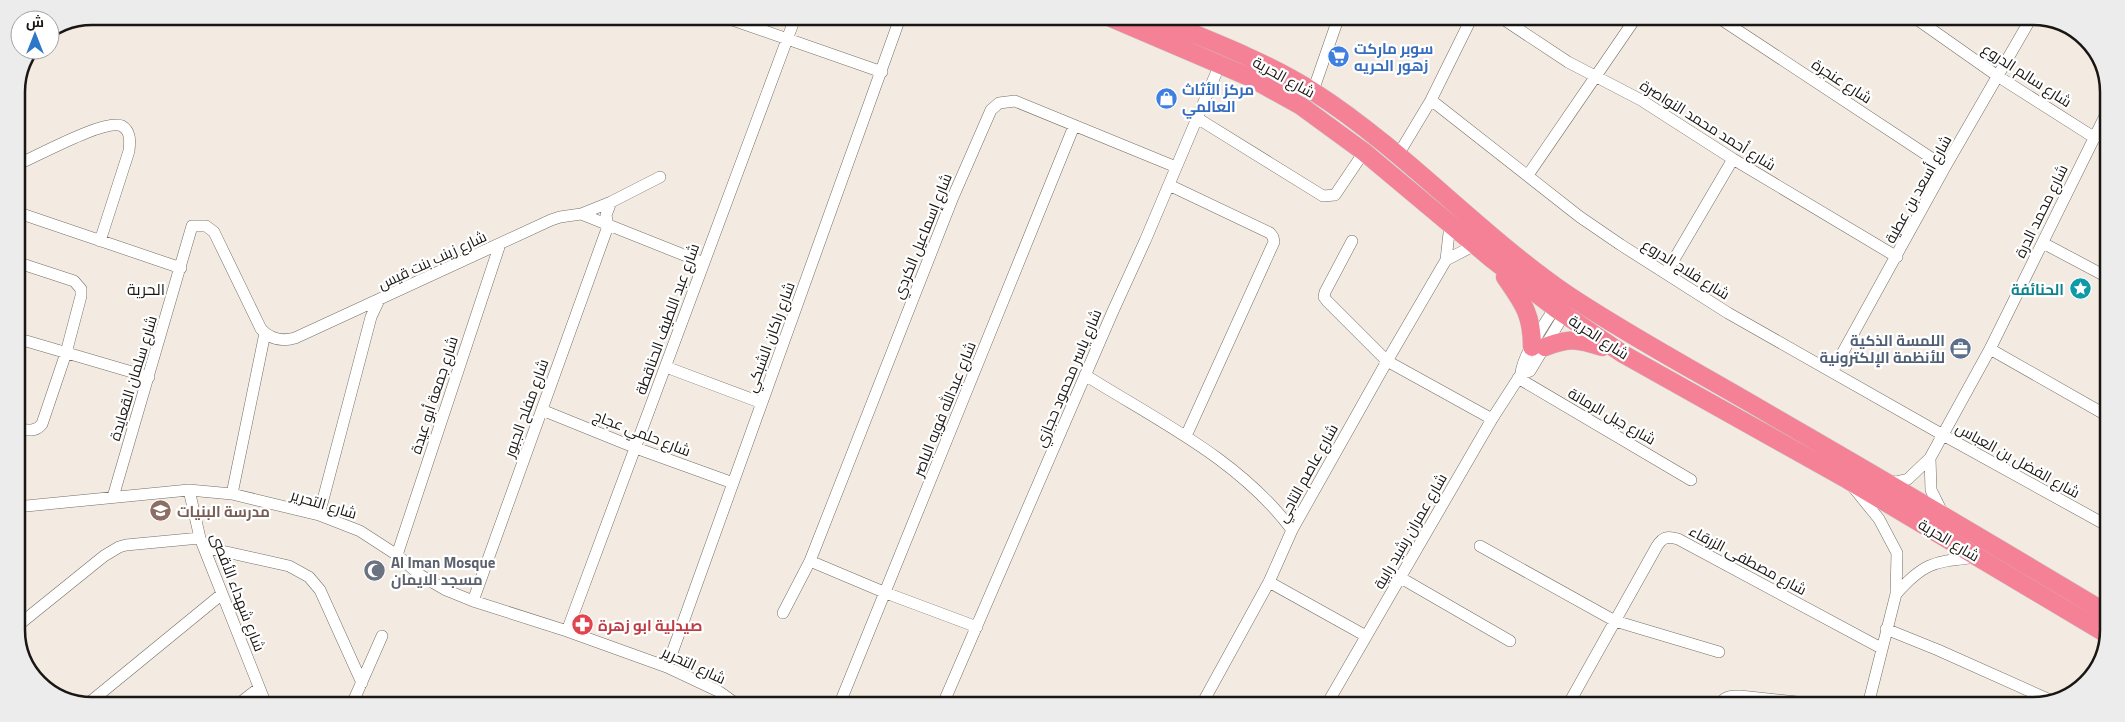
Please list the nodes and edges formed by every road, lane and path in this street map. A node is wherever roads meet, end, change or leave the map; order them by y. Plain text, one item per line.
1 (748, 25) edge
2 (792, 25) edge
3 (898, 25) edge
4 (1128, 25) edge
5 (1171, 25) edge
6 (1336, 25) edge
7 (1469, 25) edge
8 (1512, 25) edge
9 (1631, 25) edge
10 (1730, 25) edge
11 (1925, 25) edge
12 (2027, 25) edge
13 (787, 38) junction
14 (1220, 64) junction
15 (882, 72) junction
16 (1596, 75) junction
17 (1999, 77) junction
18 (1313, 91) junction
19 (1431, 100) junction
20 (1197, 118) junction
21 (1074, 126) junction
22 (2100, 126) edge
23 (2094, 138) junction
24 (1364, 152) junction
25 (1398, 155) junction
26 (1733, 159) junction
27 (25, 161) edge
28 (1176, 167) junction
29 (1945, 167) junction
30 (1528, 175) junction
31 (660, 177) dead end
32 (1169, 185) junction
33 (611, 202) junction
34 (581, 214) junction
35 (25, 215) edge
36 (1450, 224) junction
37 (608, 226) junction
38 (100, 241) junction
39 (1352, 241) dead end
40 (2042, 242) junction
41 (500, 244) junction
42 (1475, 245) junction
43 (1897, 257) junction
44 (1446, 260) junction
45 (1493, 260) junction
46 (704, 262) junction
47 (25, 265) edge
48 (181, 268) junction
49 (1666, 273) junction
50 (2100, 274) edge
51 (1570, 295) junction
52 (380, 300) junction
53 (1560, 311) junction
54 (265, 333) junction
55 (25, 341) edge
56 (1538, 347) junction
57 (1990, 350) junction
58 (66, 353) junction
59 (1623, 354) junction
60 (1387, 360) junction
61 (666, 367) junction
62 (1832, 372) junction
63 (1085, 375) junction
64 (1520, 376) junction
65 (149, 377) junction
66 (762, 403) junction
67 (542, 410) junction
68 (2100, 412) edge
69 (1492, 420) junction
70 (25, 430) edge
71 (1943, 435) junction
72 (1186, 436) junction
73 (636, 448) junction
74 (1930, 458) junction
75 (1881, 479) junction
76 (1692, 480) dead end
77 (1848, 480) junction
78 (733, 483) junction
79 (189, 490) junction
80 (232, 494) junction
81 (113, 497) junction
82 (25, 506) edge
83 (319, 515) junction
84 (1944, 516) junction
85 (2100, 522) edge
86 (1292, 530) junction
87 (202, 542) junction
88 (1480, 546) dead end
89 (397, 555) junction
90 (1977, 557) junction
91 (810, 561) junction
92 (1401, 578) junction
93 (1269, 582) junction
94 (886, 592) junction
95 (222, 594) junction
96 (1896, 594) junction
97 (473, 601) junction
98 (2100, 609) edge
99 (783, 613) dead end
100 (25, 620) edge
101 (1614, 621) junction
102 (977, 627) junction
103 (1886, 629) junction
104 (2100, 630) edge
105 (567, 631) junction
106 (382, 636) dead end
107 (1366, 636) junction
108 (1510, 641) dead end
109 (1881, 648) junction
110 (1719, 652) dead end
111 (667, 667) junction
112 (362, 683) junction
113 (259, 688) junction
114 (2041, 696) edge
115 (96, 697) edge
116 (247, 697) edge
117 (263, 697) edge
118 (355, 697) edge
119 (726, 697) edge
120 (842, 697) edge
121 (946, 697) edge
122 (1206, 697) edge
123 (1335, 697) edge
124 (1572, 697) edge
125 (1727, 697) edge
126 (1750, 697) edge
127 (1870, 697) edge

1 - 13 street
2 - 13 street, شارع عبد اللطيف الحناقطة
3 - 15 street, شارع راكان الشبكي
4 - 14 highway, شارع الحرية
5 - 18 highway, شارع الحرية
6 - 18 street
7 - 19 street
8 - 16 street, شارع أحمد محمد النواصرة
9 - 16 street
10 - 29 street, شارع عنجرة
11 - 17 street, شارع سالم الدروع
12 - 17 street, شارع أسعد بن عطية
13 - 15 street
13 - 46 street, شارع عبد اللطيف الحناقطة
14 - 20 street, شارع ياسر محمود حجازي
14 - 24 highway, شارع الحرية
15 - 66 street, شارع راكان الشبكي
16 - 26 street, شارع أحمد محمد النواصرة
16 - 30 street
17 - 23 street, شارع سالم الدروع
17 - 29 street, شارع أسعد بن عطية
18 - 25 highway, شارع الحرية
19 - 25 street
19 - 30 street, شارع فلاح الدروع
20 - 24 street
20 - 28 street, شارع ياسر محمود حجازي
21 - 28 street, شارع إسماعيل الكردي
21 - 91 street, شارع إسماعيل الكردي
21 - 94 street, شارع عبدالله فويه الباصر
22 - 23 street, شارع محمد الدرة
23 - 40 street, شارع محمد الدرة
24 - 36 highway, شارع الحرية
25 - 51 highway, شارع الحرية
26 - 43 street, شارع أحمد محمد النواصرة
26 - 49 street
27 - 38 street
28 - 32 street, شارع ياسر محمود حجازي
29 - 43 street, شارع أسعد بن عطية
30 - 49 street, شارع فلاح الدروع
31 - 33 street, شارع زينب بنت قيس
32 - 63 street, شارع ياسر محمود حجازي
32 - 72 street
33 - 34 street, شارع زينب بنت قيس
33 - 37 street, شارع مفلح الجبور
34 - 37 street
34 - 41 street, شارع زينب بنت قيس
35 - 38 street
36 - 42 highway, شارع الحرية
36 - 44 street, شارع عاصم التاجي
37 - 46 street
37 - 67 street, شارع مفلح الجبور
38 - 48 street
39 - 60 street
40 - 50 street
40 - 57 street, شارع محمد الدرة
41 - 52 street, شارع زينب بنت قيس
41 - 89 street, شارع جمعة أبو عيدة
42 - 44 street
42 - 45 highway, شارع الحرية
43 - 62 street, شارع أسعد بن عطية
44 - 60 street, شارع عاصم التاجي
45 - 53 highway, شارع الحرية
45 - 56 highway
46 - 61 street, شارع عبد اللطيف الحناقطة
47 - 58 street
48 - 54 street, شارع سلمان القعايدة
48 - 65 street, شارع سلمان القعايدة
49 - 62 street, شارع فلاح الدروع
51 - 53 street, شارع عمران رشيد رابية
51 - 75 highway, شارع الحرية
52 - 54 street
52 - 83 street, شارع زينب بنت قيس
53 - 56 street, شارع عمران رشيد رابية
53 - 59 highway, شارع الحرية
54 - 80 street
55 - 58 street
56 - 59 highway
56 - 64 street, شارع عمران رشيد رابية
57 - 68 street
57 - 71 street, شارع محمد الدرة
58 - 65 street
58 - 70 street
59 - 77 highway, شارع الحرية
60 - 69 street
60 - 86 street, شارع عاصم التاجي
61 - 66 street
61 - 73 street, شارع عبد اللطيف الحناقطة
62 - 71 street, شارع فلاح الدروع
63 - 72 street
63 - 102 street, شارع ياسر محمود حجازي
64 - 69 street, شارع عمران رشيد رابية
64 - 76 street, شارع جبل الرمانة
65 - 81 street, شارع سلمان القعايدة
66 - 78 street, شارع راكان الشبكي
67 - 73 street, شارع حلمي عجاج
67 - 97 street, شارع مفلح الجبور
69 - 92 street, شارع عمران رشيد رابية
71 - 74 street, شارع محمد الدرة
71 - 85 street, شارع الفضل بن العباس
72 - 86 street
73 - 78 street, شارع حلمي عجاج
73 - 105 street, شارع عبد اللطيف الحناقطة
74 - 75 street, شارع محمد الدرة
74 - 84 street
75 - 84 highway, شارع الحرية
77 - 90 highway, شارع الحرية
77 - 96 street
78 - 111 street, شارع راكان الشبكي
79 - 80 street, شارع التحرير
79 - 81 street, شارع التحرير
79 - 87 street, شارع شهداء الأقصى
80 - 83 street, شارع التحرير
81 - 82 street, شارع التحرير
83 - 89 street, شارع التحرير
84 - 98 highway, شارع الحرية
86 - 93 street, شارع عاصم التاجي
87 - 95 street, شارع شهداء الأقصى
87 - 100 street
87 - 112 street
88 - 101 street
89 - 97 street, شارع التحرير
90 - 96 street
90 - 104 highway, شارع الحرية
91 - 94 street
91 - 99 street, شارع إسماعيل الكردي
92 - 107 street, شارع عمران رشيد رابية
92 - 108 street
93 - 107 street
93 - 122 street, شارع عاصم التاجي
94 - 102 street
94 - 120 street, شارع عبدالله فويه الباصر
95 - 113 street, شارع شهداء الأقصى
95 - 115 street
96 - 103 street
97 - 105 street, شارع التحرير
101 - 109 street, شارع مصطفى الزرقاء
101 - 110 street
101 - 124 street, شارع مصطفى الزرقاء
102 - 121 street, شارع ياسر محمود حجازي
103 - 109 street
103 - 114 street
105 - 111 street, شارع التحرير
106 - 112 street
107 - 123 street, شارع عمران رشيد رابية
109 - 127 street
111 - 119 street, شارع التحرير
112 - 118 street
113 - 116 street
113 - 117 street, شارع شهداء الأقصى
125 - 126 street

